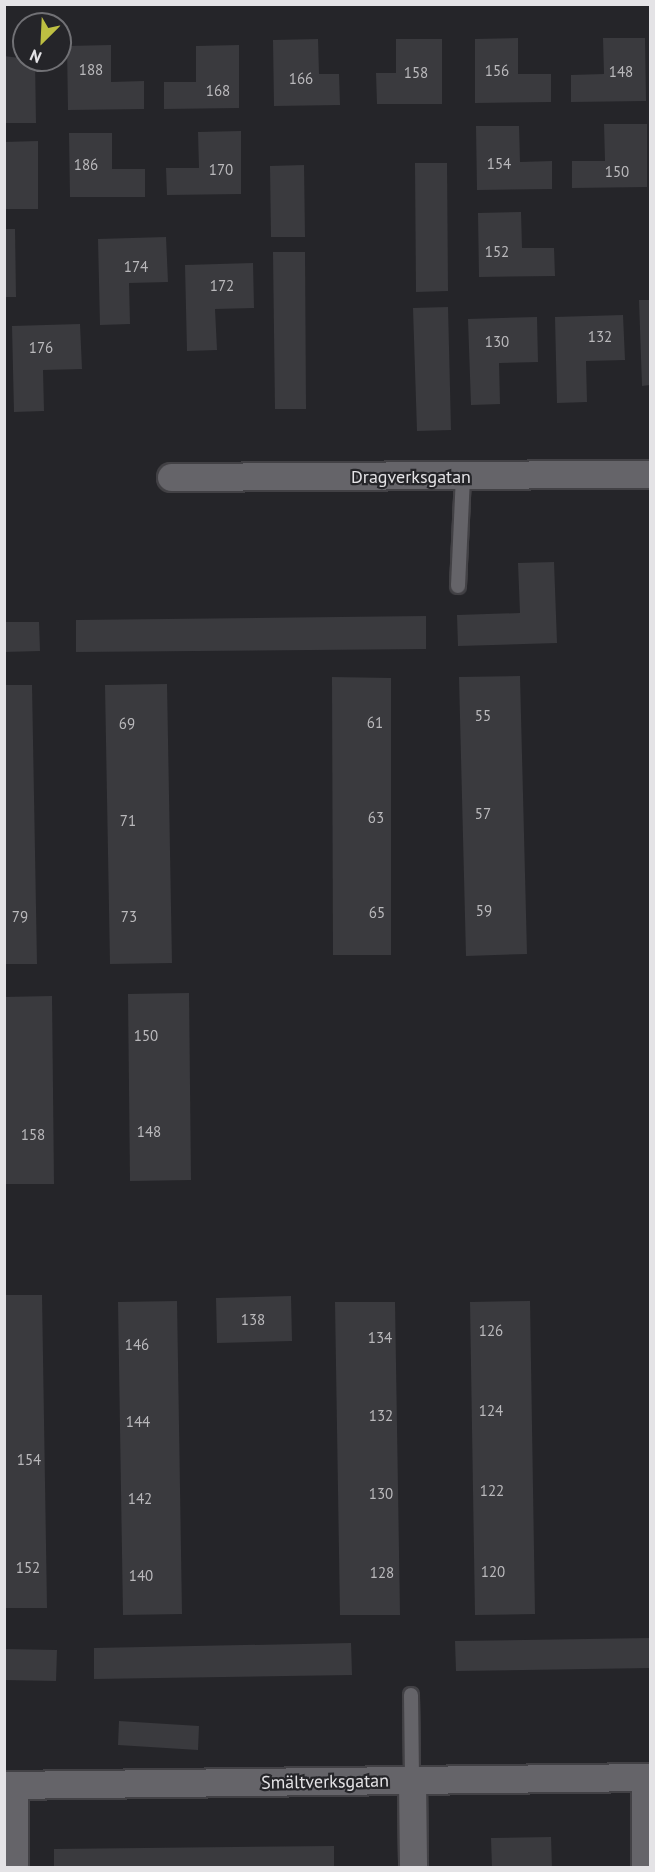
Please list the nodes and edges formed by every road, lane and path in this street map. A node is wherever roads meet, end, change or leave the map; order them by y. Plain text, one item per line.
1 (651, 474) edge
2 (171, 477) dead end
3 (464, 477) junction
4 (458, 586) dead end
5 (411, 1695) dead end
6 (648, 1777) edge
7 (412, 1781) junction
8 (9, 1785) edge
9 (14, 1868) edge
10 (413, 1868) edge
11 (645, 1868) edge

1 - 3 street, Dragverksgatan
2 - 3 street, Dragverksgatan
3 - 4 lane
5 - 7 lane
6 - 7 street, Smältverksgatan
6 - 11 street, Smältverksgatan
7 - 8 street, Smältverksgatan
7 - 10 street
8 - 9 street

